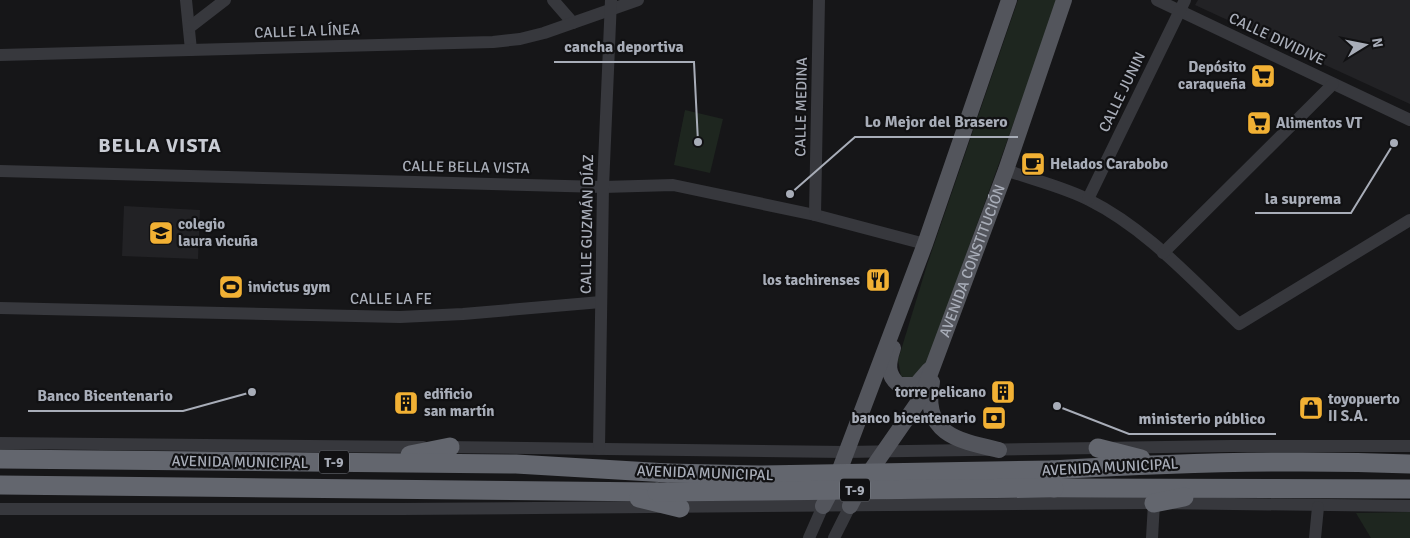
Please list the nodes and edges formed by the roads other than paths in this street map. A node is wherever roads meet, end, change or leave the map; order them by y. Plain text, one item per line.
1 (186, 0) edge
2 (225, 0) edge
3 (553, 0) edge
4 (638, 0) edge
5 (819, 0) edge
6 (1009, 0) edge
7 (1064, 0) edge
8 (1157, 0) edge
9 (611, 5) edge
10 (1182, 6) edge
11 (572, 23) junction
12 (190, 27) junction
13 (191, 50) junction
14 (0, 55) edge
15 (1333, 84) junction
16 (1410, 120) edge
17 (1006, 170) junction
18 (0, 172) edge
19 (603, 187) junction
20 (1088, 199) junction
21 (815, 215) junction
22 (1410, 220) edge
23 (926, 244) junction
24 (1163, 253) junction
25 (601, 302) junction
26 (0, 308) edge
27 (940, 350) junction
28 (0, 443) edge
29 (1410, 446) edge
30 (450, 447) junction
31 (1098, 448) junction
32 (599, 449) junction
33 (999, 450) junction
34 (845, 452) junction
35 (884, 452) junction
36 (0, 460) edge
37 (374, 463) junction
38 (1162, 463) junction
39 (1410, 464) edge
40 (1053, 479) junction
41 (0, 485) edge
42 (1221, 488) junction
43 (1410, 489) edge
44 (608, 491) junction
45 (1154, 503) junction
46 (823, 506) junction
47 (850, 506) junction
48 (1410, 506) edge
49 (1318, 507) junction
50 (680, 508) junction
51 (0, 509) edge
52 (809, 538) edge
53 (834, 538) edge
54 (1152, 538) edge
55 (1315, 538) edge

1 - 12 street
2 - 12 street
3 - 11 street
4 - 9 street, CALLE LA LÍNEA
5 - 21 street, CALLE MEDINA
6 - 23 main road
7 - 17 main road, AVENIDA CONSTITUCIÓN
8 - 10 street, CALLE DIVIDIVE
9 - 11 street, CALLE LA LÍNEA
9 - 19 street, CALLE GUZMÁN DÍAZ
10 - 15 street, CALLE DIVIDIVE
10 - 20 street, CALLE JUNIN
11 - 13 street, CALLE LA LÍNEA
12 - 13 street
13 - 14 street, CALLE LA LÍNEA
15 - 16 street, CALLE DIVIDIVE
15 - 24 street
17 - 20 street
17 - 27 main road, AVENIDA CONSTITUCIÓN
18 - 19 street, CALLE BELLA VISTA
19 - 21 street, CALLE BELLA VISTA
19 - 25 street, CALLE GUZMÁN DÍAZ
20 - 24 street
21 - 23 street, CALLE BELLA VISTA
22 - 24 street
23 - 27 main road
23 - 34 main road
25 - 26 street, CALLE LA FE
25 - 32 street, CALLE GUZMÁN DÍAZ
27 - 33 main road
27 - 35 main road, AVENIDA CONSTITUCIÓN
28 - 30 street, AVENIDA MUNICIPAL / T-9
29 - 31 street, AVENIDA MUNICIPAL / T-9
30 - 32 street, AVENIDA MUNICIPAL / T-9
30 - 37 highway
31 - 33 street, AVENIDA MUNICIPAL / T-9
31 - 38 highway
32 - 34 street, AVENIDA MUNICIPAL / T-9
33 - 35 street, AVENIDA MUNICIPAL / T-9
34 - 35 street, AVENIDA MUNICIPAL / T-9
34 - 46 main road
35 - 47 main road, AVENIDA CONSTITUCIÓN
36 - 37 highway, AVENIDA MUNICIPAL / T-9
37 - 40 highway, AVENIDA MUNICIPAL / T-9, bridge
38 - 39 highway, AVENIDA MUNICIPAL / T-9
38 - 40 highway, AVENIDA MUNICIPAL / T-9
40 - 42 highway, AVENIDA MUNICIPAL / T-9
40 - 44 highway, AVENIDA MUNICIPAL / T-9, bridge
41 - 44 highway, AVENIDA MUNICIPAL / T-9
42 - 43 highway, AVENIDA MUNICIPAL / T-9
42 - 45 highway
44 - 50 highway
45 - 47 street, AVENIDA MUNICIPAL / T-9
45 - 49 street, AVENIDA MUNICIPAL / T-9
45 - 54 street
46 - 47 street, AVENIDA MUNICIPAL / T-9
46 - 50 street, AVENIDA MUNICIPAL / T-9
46 - 52 street
47 - 53 street
48 - 49 street, AVENIDA MUNICIPAL / T-9
49 - 55 street
50 - 51 street, AVENIDA MUNICIPAL / T-9

